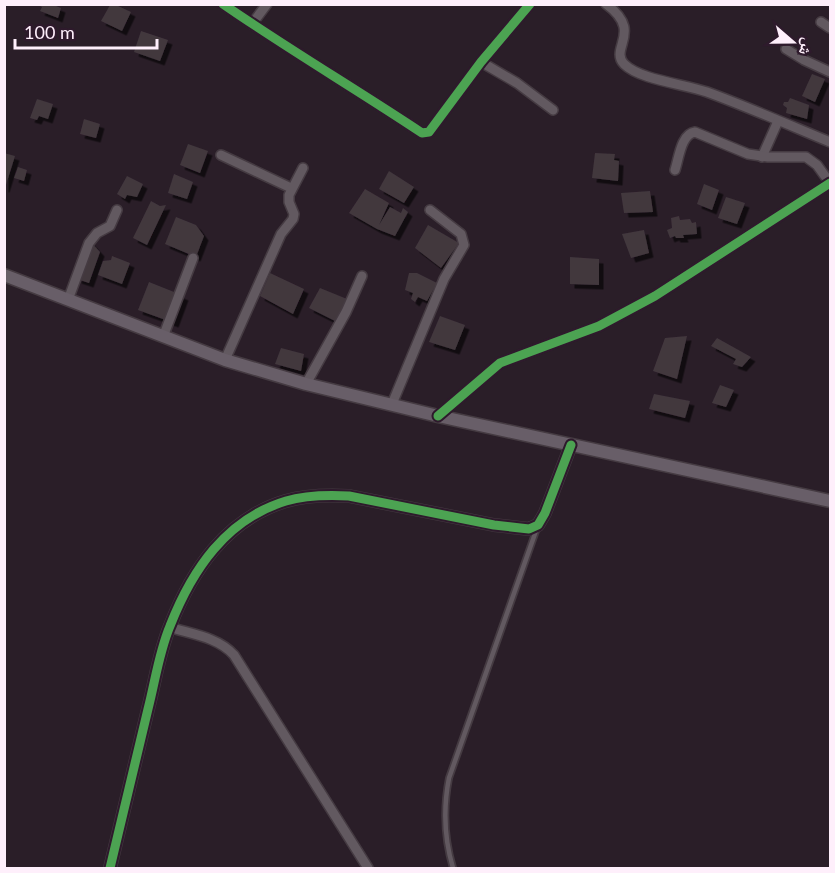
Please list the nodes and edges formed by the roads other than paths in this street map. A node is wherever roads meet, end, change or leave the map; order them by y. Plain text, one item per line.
1 (223, 4) edge
2 (267, 4) edge
3 (530, 4) edge
4 (606, 4) edge
5 (821, 22) dead end
6 (252, 24) junction
7 (831, 28) edge
8 (786, 49) dead end
9 (482, 62) junction
10 (831, 72) edge
11 (553, 110) dead end
12 (778, 121) junction
13 (831, 142) edge
14 (220, 155) dead end
15 (762, 157) junction
16 (303, 168) dead end
17 (675, 170) dead end
18 (830, 183) edge
19 (291, 188) junction
20 (117, 210) dead end
21 (430, 210) dead end
22 (193, 258) dead end
23 (4, 275) edge
24 (362, 276) dead end
25 (68, 300) junction
26 (163, 337) junction
27 (225, 360) junction
28 (306, 384) junction
29 (392, 404) junction
30 (438, 416) junction
31 (571, 445) junction
32 (831, 501) edge
33 (538, 525) junction
34 (169, 627) junction
35 (110, 868) edge
36 (368, 868) edge
37 (453, 868) edge

1 - 6 street
2 - 6 street
3 - 9 street
4 - 12 street
5 - 7 street
6 - 9 street
8 - 10 street
9 - 11 street
12 - 13 street
12 - 15 street
14 - 19 street
15 - 17 street
15 - 18 street
16 - 19 street
18 - 30 street
19 - 27 street
20 - 25 street
21 - 29 street
22 - 26 street
23 - 25 main road
24 - 28 street
25 - 26 main road
26 - 27 main road
27 - 28 main road
28 - 29 main road
29 - 30 main road
30 - 31 main road
31 - 32 main road
31 - 33 street
33 - 34 street
33 - 37 lane
34 - 35 street
34 - 36 street

